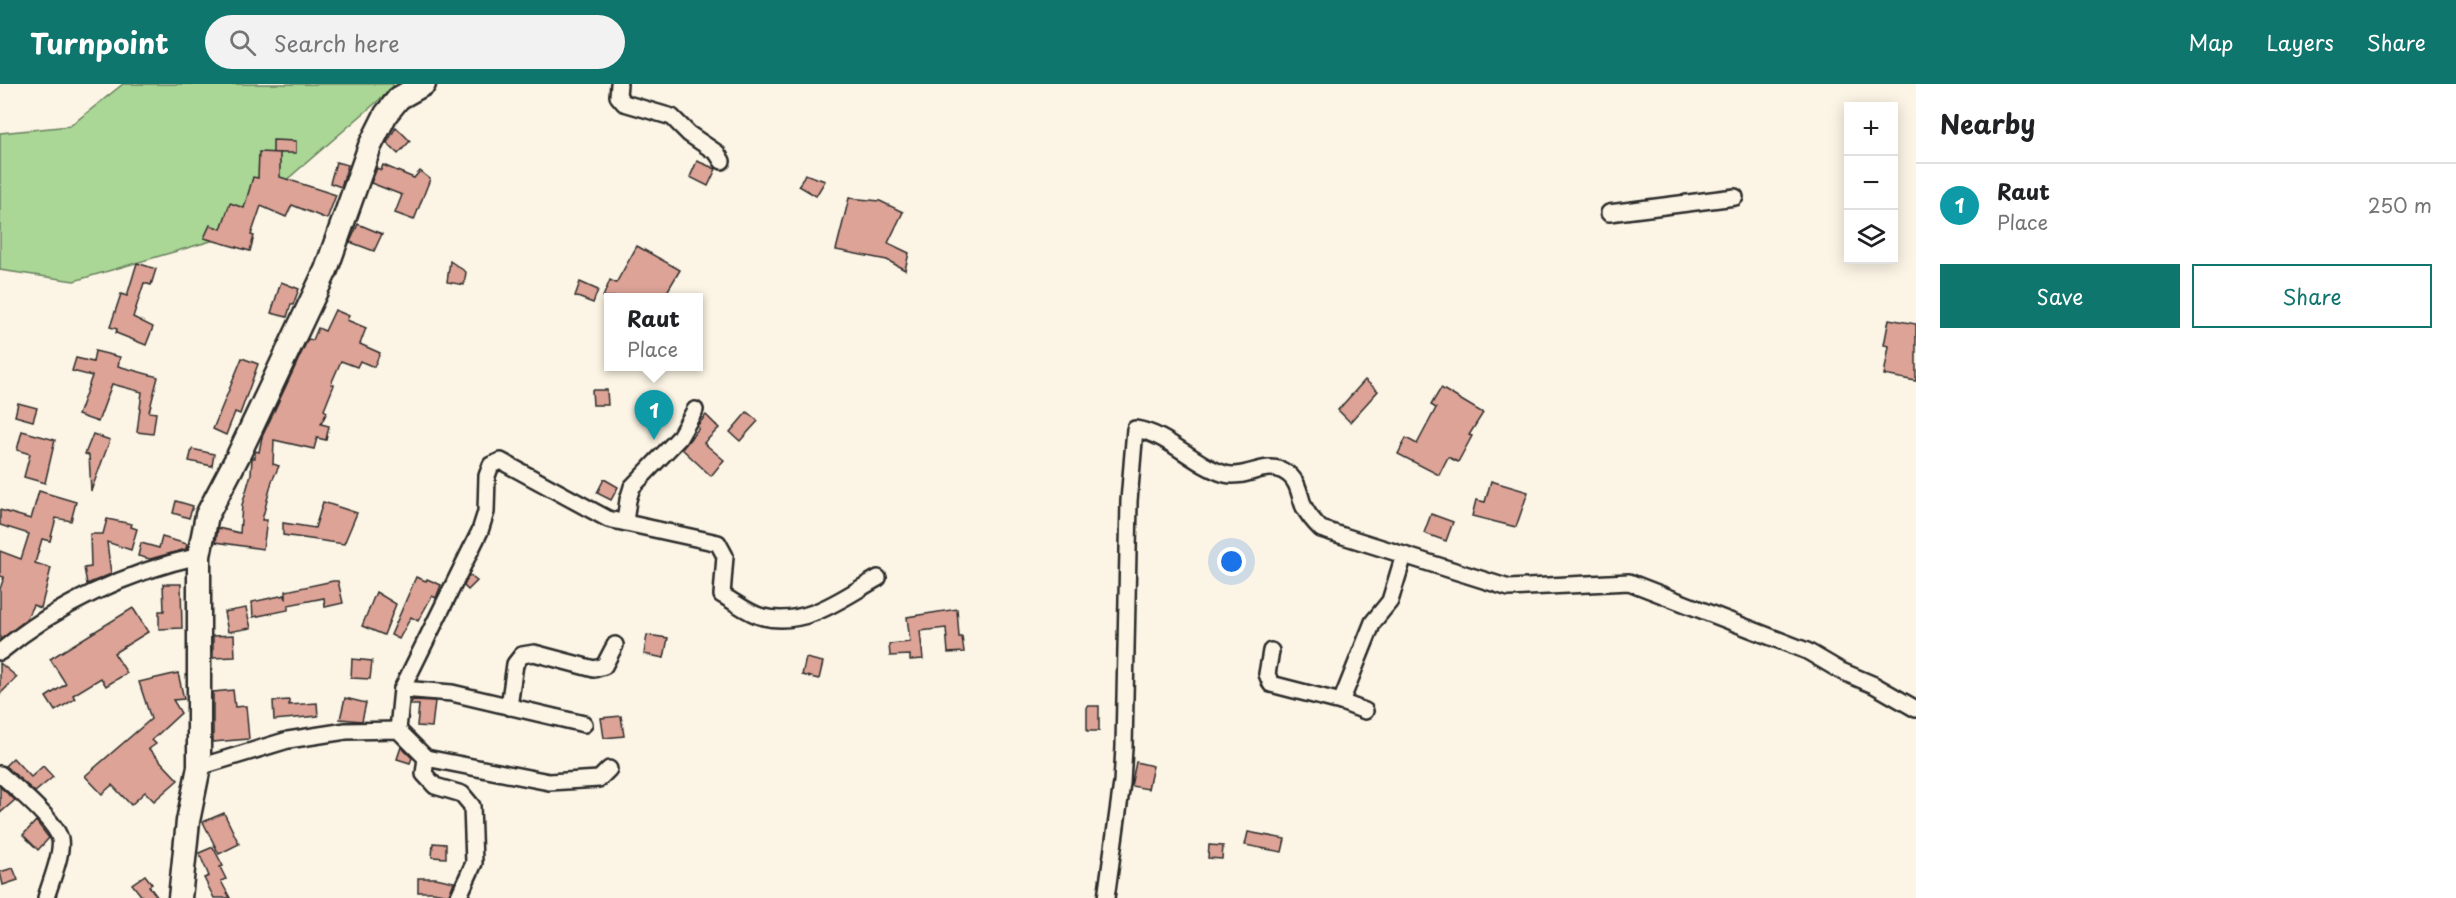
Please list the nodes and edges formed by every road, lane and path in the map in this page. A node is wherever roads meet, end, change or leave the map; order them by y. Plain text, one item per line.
1 (424, 84) edge
2 (619, 84) edge
3 (722, 161) dead end
4 (1735, 197) dead end
5 (1609, 213) dead end
6 (695, 410) dead end
7 (625, 522) junction
8 (1404, 555) junction
9 (199, 556) junction
10 (878, 578) dead end
11 (615, 645) dead end
12 (1271, 651) dead end
13 (0, 652) edge
14 (402, 689) junction
15 (1341, 702) junction
16 (509, 706) junction
17 (1916, 709) edge
18 (1365, 711) dead end
19 (584, 724) dead end
20 (398, 730) junction
21 (426, 758) junction
22 (199, 768) junction
23 (609, 769) dead end
24 (0, 774) edge
25 (46, 898) edge
26 (180, 898) edge
27 (458, 898) edge
28 (1106, 898) edge

1 - 9 main road
2 - 3 street
4 - 5 street
6 - 7 street
7 - 10 street
7 - 14 street
8 - 15 street
8 - 17 street
8 - 28 street
9 - 13 street
9 - 22 main road
11 - 16 street
12 - 15 street
14 - 16 street
14 - 20 street
15 - 18 street
16 - 19 street
20 - 21 street
20 - 22 street
21 - 23 street
21 - 27 street
22 - 26 main road
24 - 25 street

